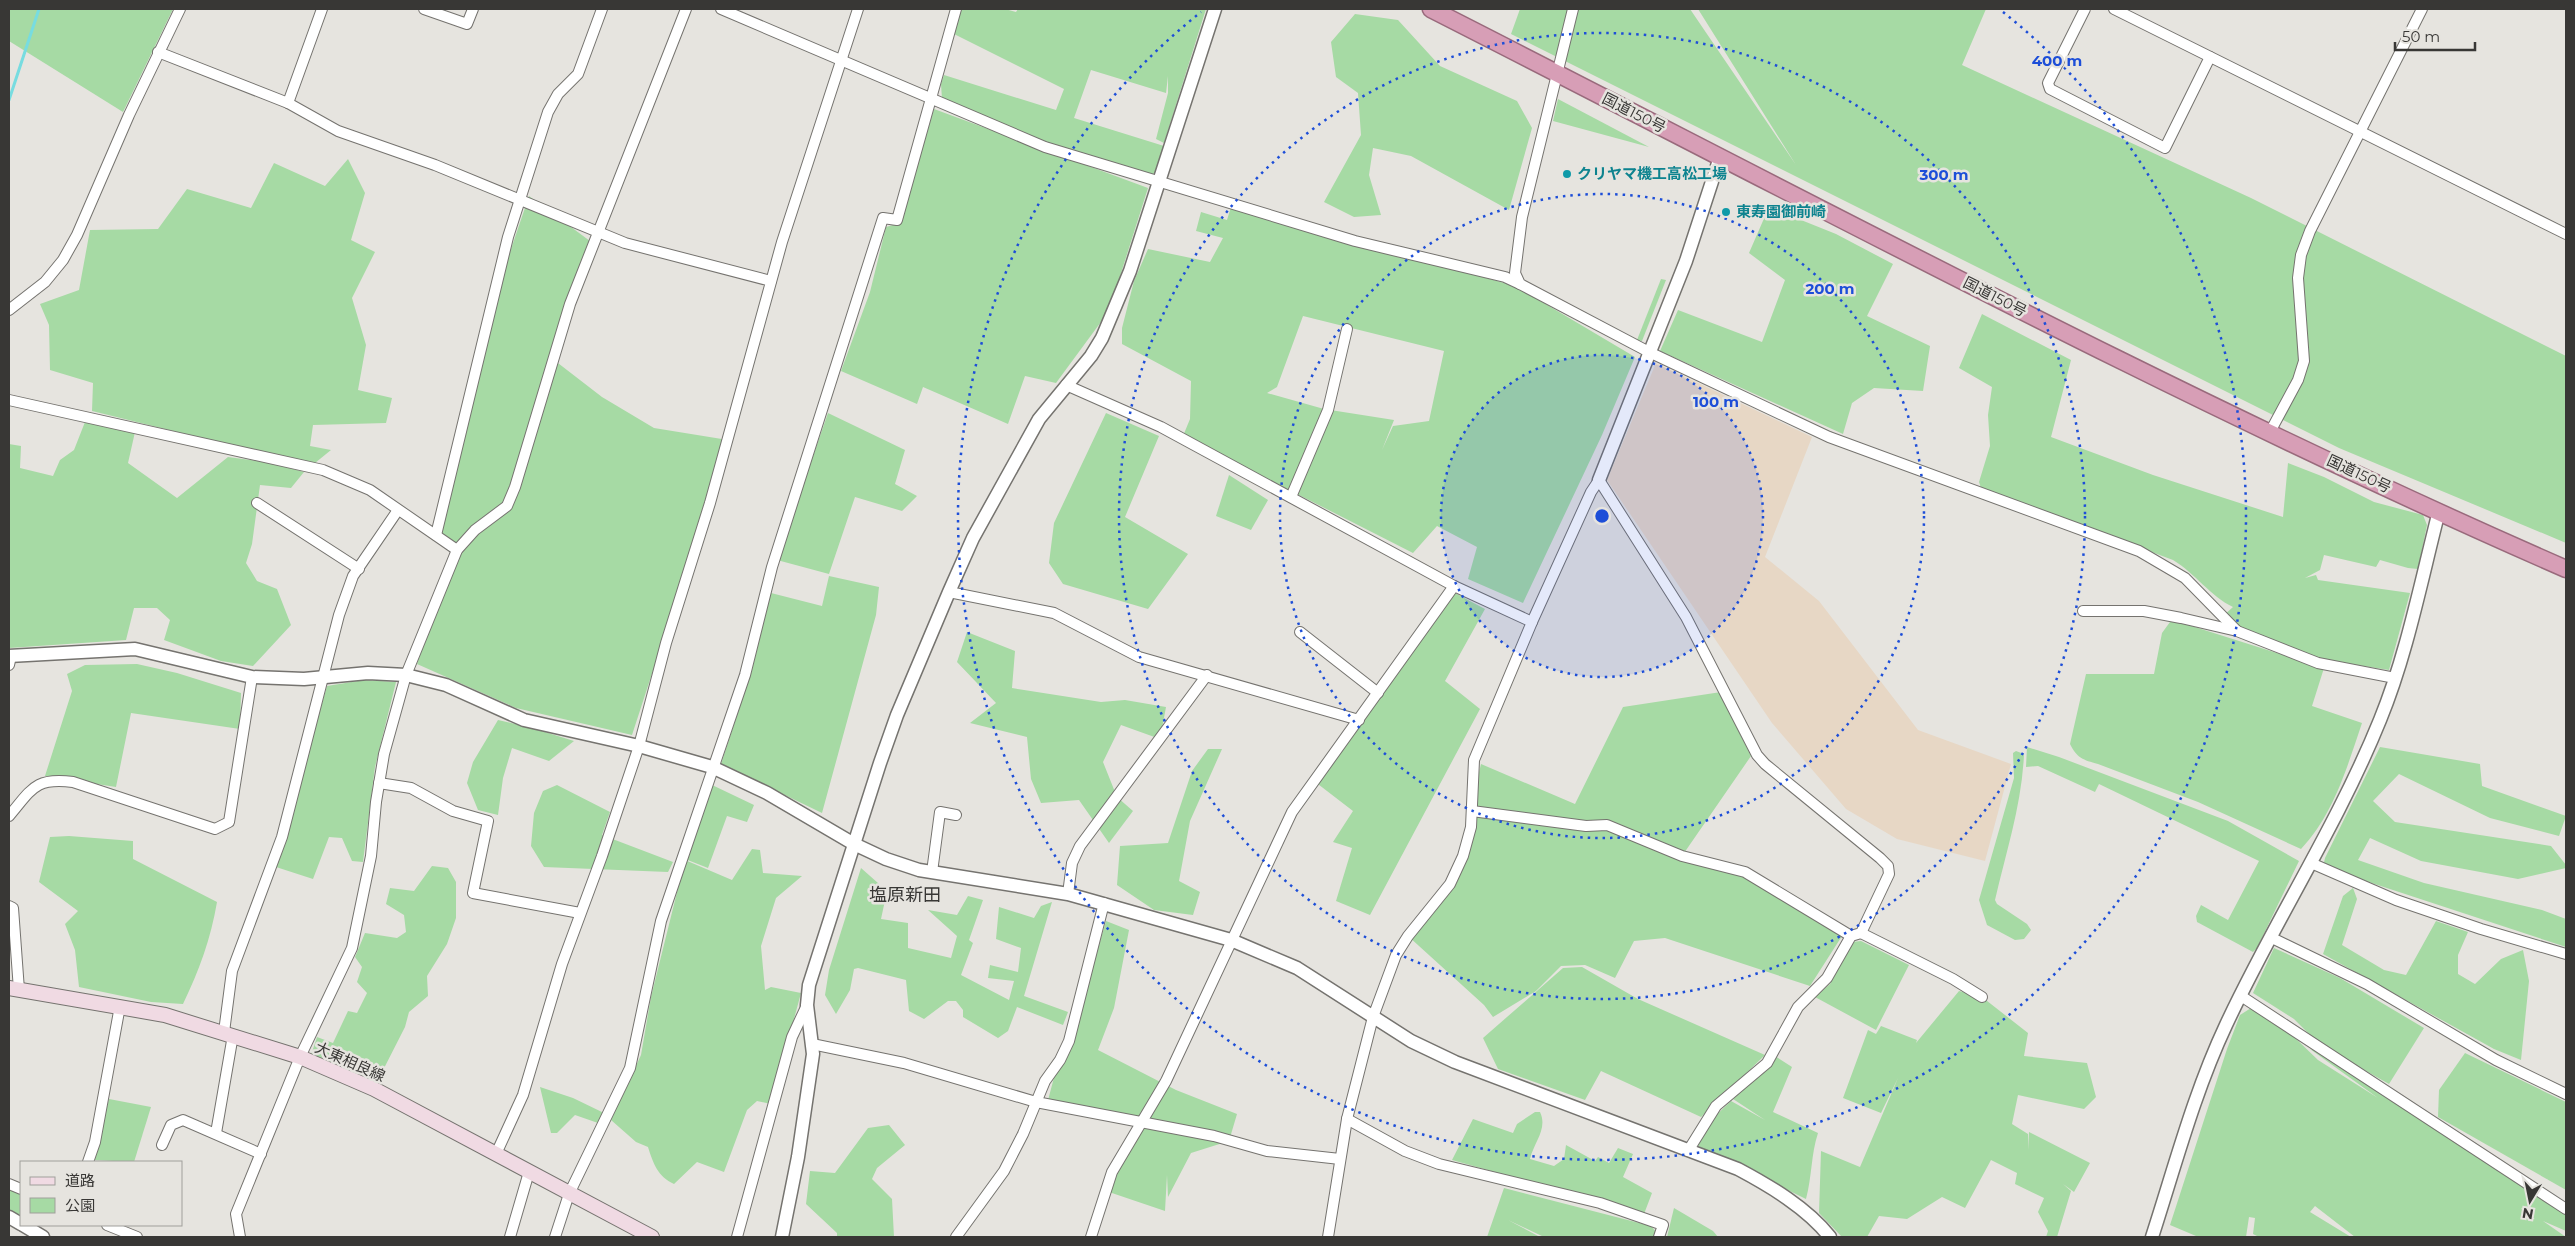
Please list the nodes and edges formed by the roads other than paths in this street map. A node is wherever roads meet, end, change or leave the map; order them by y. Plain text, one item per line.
1 (180, 9) edge
2 (322, 9) edge
3 (424, 9) edge
4 (473, 9) edge
5 (602, 9) edge
6 (686, 9) edge
7 (721, 9) edge
8 (858, 9) edge
9 (956, 9) edge
10 (1215, 9) edge
11 (1431, 9) edge
12 (1573, 9) edge
13 (2085, 9) edge
14 (2114, 9) edge
15 (2422, 9) edge
16 (158, 52) junction
17 (2210, 57) junction
18 (841, 61) junction
19 (1557, 73) junction
20 (930, 100) junction
21 (288, 102) junction
22 (2361, 132) junction
23 (1720, 157) junction
24 (1157, 183) junction
25 (520, 200) junction
26 (599, 231) junction
27 (2566, 234) edge
28 (771, 281) junction
29 (1520, 284) junction
30 (9, 310) edge
31 (1347, 329) dead end
32 (1649, 352) junction
33 (1066, 385) junction
34 (9, 400) edge
35 (2270, 432) junction
36 (1599, 480) junction
37 (1291, 498) junction
38 (257, 503) dead end
39 (398, 510) junction
40 (2439, 512) junction
41 (436, 535) junction
42 (458, 550) junction
43 (359, 569) junction
44 (2566, 569) edge
45 (1454, 586) junction
46 (949, 592) junction
47 (2083, 611) dead end
48 (1532, 622) junction
49 (2238, 631) junction
50 (1300, 632) dead end
51 (10, 659) edge
52 (406, 675) junction
53 (1207, 675) junction
54 (252, 677) junction
55 (325, 677) junction
56 (2394, 678) junction
57 (1378, 693) junction
58 (1359, 720) junction
59 (639, 746) junction
60 (712, 767) junction
61 (379, 783) junction
62 (1472, 811) junction
63 (956, 815) dead end
64 (9, 816) edge
65 (854, 844) junction
66 (2310, 863) junction
67 (932, 872) junction
68 (1068, 894) junction
69 (1104, 903) junction
70 (9, 906) edge
71 (580, 913) junction
72 (1856, 934) junction
73 (2272, 938) junction
74 (1231, 940) junction
75 (2566, 954) edge
76 (14, 989) edge
77 (2241, 996) junction
78 (1982, 997) dead end
79 (806, 1005) junction
80 (120, 1006) junction
81 (1373, 1017) junction
82 (228, 1033) junction
83 (812, 1044) junction
84 (300, 1057) junction
85 (2566, 1094) edge
86 (1036, 1102) junction
87 (1347, 1119) junction
88 (1142, 1122) junction
89 (216, 1134) junction
90 (162, 1145) dead end
91 (1688, 1150) junction
92 (261, 1154) junction
93 (496, 1154) junction
94 (1340, 1159) junction
95 (88, 1161) edge
96 (529, 1172) junction
97 (569, 1194) junction
98 (2566, 1209) edge
99 (25, 1226) edge
100 (110, 1226) edge
101 (1824, 1235) edge
102 (43, 1237) edge
103 (137, 1237) edge
104 (240, 1237) edge
105 (510, 1237) edge
106 (555, 1237) edge
107 (652, 1237) edge
108 (737, 1237) edge
109 (782, 1237) edge
110 (956, 1237) edge
111 (1091, 1237) edge
112 (1328, 1237) edge
113 (1659, 1237) edge
114 (2152, 1237) edge

1 - 16 street
2 - 21 street
3 - 4 street
5 - 25 street
6 - 26 street
7 - 18 street
8 - 18 street
9 - 20 street
10 - 24 street
11 - 19 highway, 国道150号
12 - 19 street
13 - 17 street
14 - 17 street
15 - 22 street
16 - 21 street
16 - 30 street
17 - 22 street
18 - 20 street
18 - 28 street
19 - 23 highway, 国道150号
19 - 29 street
20 - 24 street
20 - 60 street
21 - 25 street
22 - 27 street
22 - 35 street
23 - 32 street
23 - 35 highway, 国道150号
24 - 29 street
24 - 33 street
25 - 26 street
25 - 41 street
26 - 28 street
26 - 42 street
28 - 59 street
29 - 32 street
31 - 37 street
32 - 36 street
32 - 49 street
33 - 37 street
33 - 46 street
34 - 39 street
35 - 40 highway, 国道150号
36 - 48 street
36 - 72 street
37 - 45 street
38 - 43 street
39 - 41 street
39 - 43 street
40 - 44 highway, 国道150号
40 - 56 street
41 - 42 street
42 - 52 street
43 - 55 street
45 - 48 street
45 - 57 street
46 - 53 street
46 - 65 street
47 - 49 street
48 - 62 street
49 - 56 street
50 - 57 street
51 - 54 street
52 - 55 street
52 - 59 street
52 - 61 street
53 - 58 street
53 - 68 street
54 - 55 street
54 - 64 street
55 - 82 street
56 - 66 street
57 - 58 street
58 - 74 street
59 - 60 street
59 - 71 street
60 - 65 street
60 - 97 street
61 - 71 street
61 - 84 street
62 - 72 street
62 - 81 street
63 - 67 street
65 - 67 street
65 - 79 street
66 - 73 street
66 - 75 street
67 - 68 street
68 - 69 street
69 - 74 street
69 - 86 street
70 - 76 street
71 - 93 street
72 - 78 street
72 - 91 street
73 - 77 street
73 - 85 street
74 - 81 street
74 - 88 street
76 - 80 main road, 大東相良線
77 - 98 street
77 - 114 street
79 - 83 street
79 - 108 street
80 - 82 main road, 大東相良線
80 - 95 street
81 - 87 street
81 - 91 street
82 - 84 main road, 大東相良線
82 - 89 street
83 - 86 street
83 - 109 street
84 - 92 street
84 - 93 main road, 大東相良線
86 - 88 street
86 - 110 street
87 - 94 street
87 - 113 street
88 - 94 street
88 - 111 street
89 - 90 street
89 - 92 street
91 - 101 street
92 - 104 street
93 - 96 main road, 大東相良線
94 - 112 street
96 - 97 main road, 大東相良線
96 - 105 street
97 - 106 street
97 - 107 main road, 大東相良線
99 - 102 street
100 - 103 street

